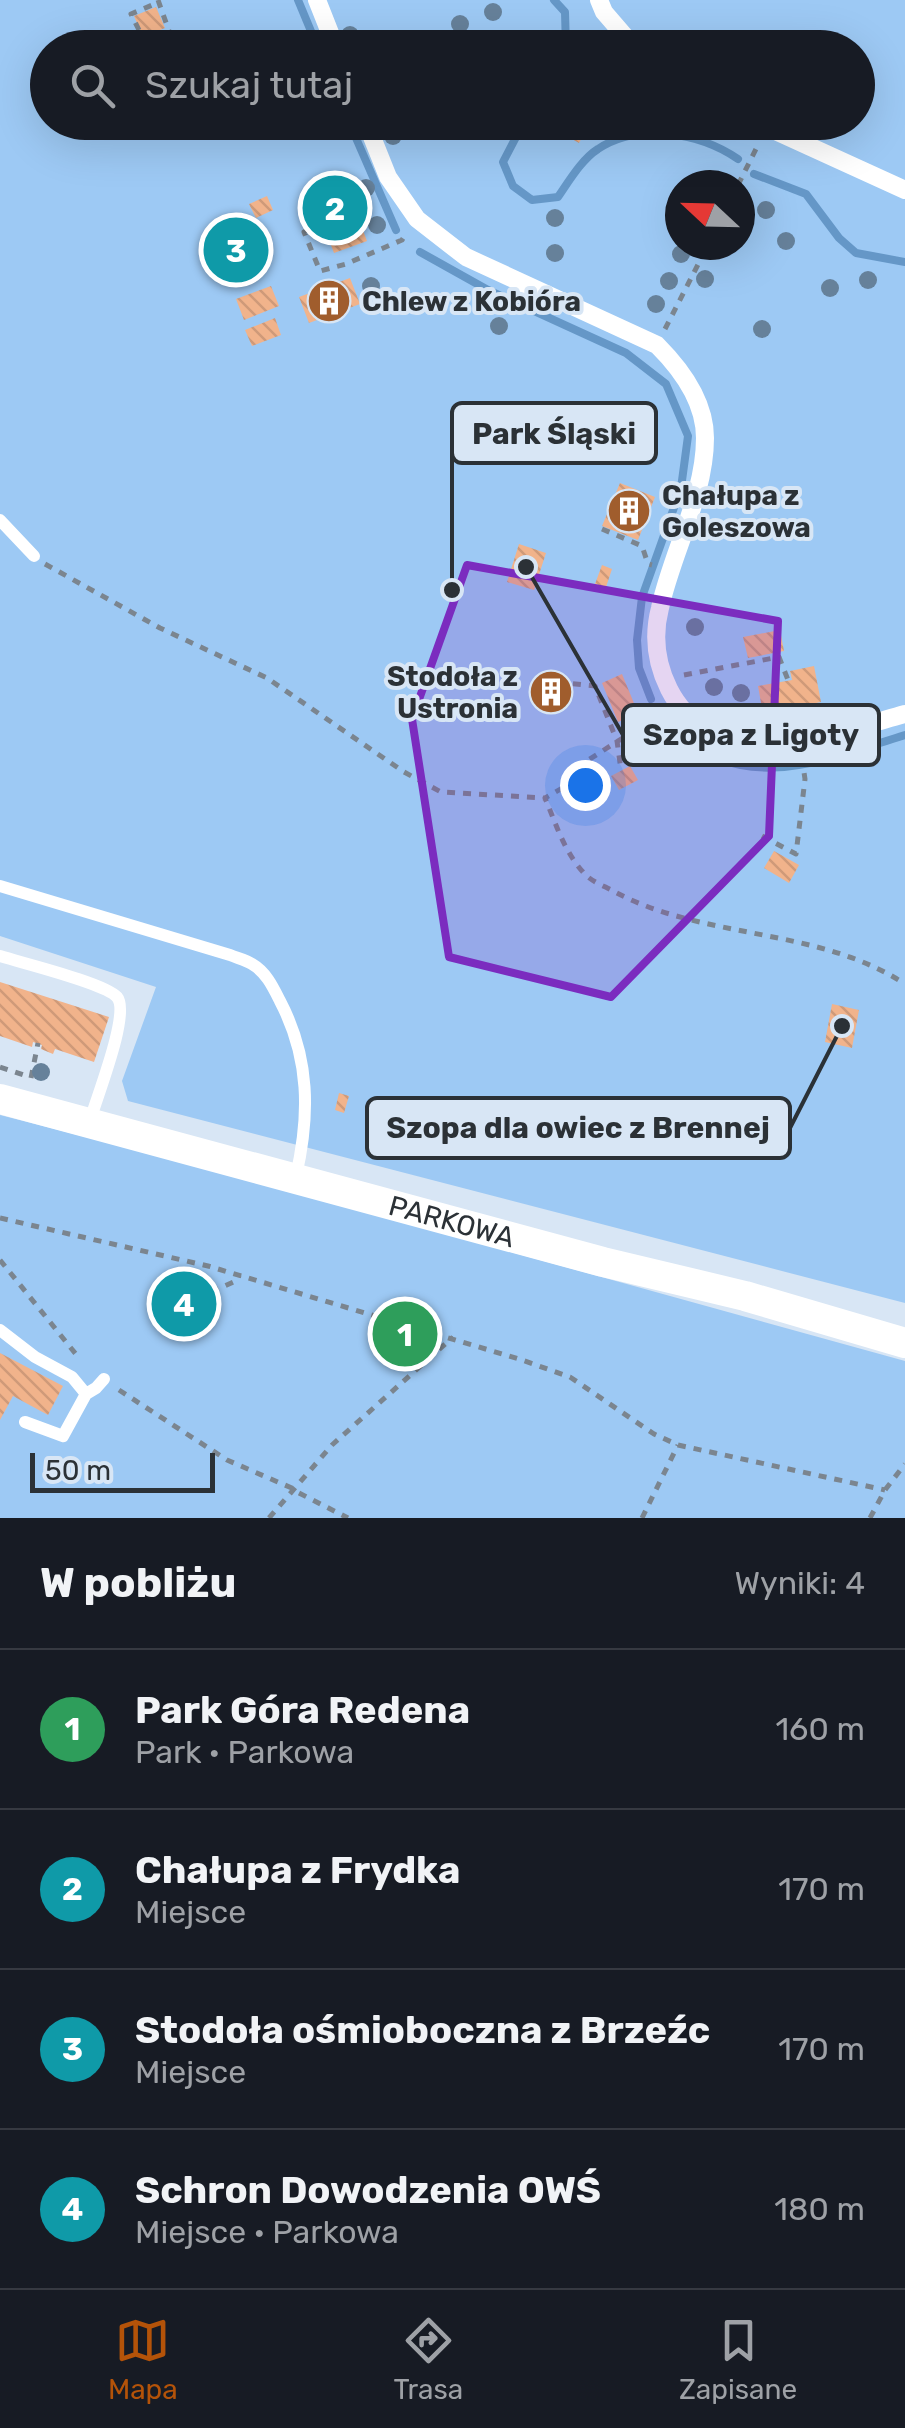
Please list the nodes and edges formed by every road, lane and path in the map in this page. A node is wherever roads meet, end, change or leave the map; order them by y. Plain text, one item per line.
1 (317, 0) edge
2 (598, 0) edge
3 (158, 1) edge
4 (138, 26) dead end
5 (169, 30) edge
6 (329, 30) edge
7 (620, 30) edge
8 (373, 140) edge
9 (755, 140) edge
10 (794, 140) edge
11 (744, 170) edge
12 (905, 190) edge
13 (417, 219) junction
14 (322, 222) dead end
15 (700, 260) edge
16 (657, 345) junction
17 (0, 520) edge
18 (602, 529) dead end
19 (34, 556) joint
20 (648, 564) dead end
21 (662, 677) junction
22 (788, 680) dead end
23 (557, 682) dead end
24 (676, 704) junction
25 (905, 714) edge
26 (617, 741) junction
27 (801, 756) dead end
28 (621, 770) dead end
29 (545, 798) junction
30 (762, 836) dead end
31 (0, 886) edge
32 (0, 956) edge
33 (905, 984) edge
34 (38, 1043) dead end
35 (32, 1078) dead end
36 (0, 1099) edge
37 (89, 1124) junction
38 (295, 1178) junction
39 (0, 1218) edge
40 (0, 1260) edge
41 (239, 1275) junction
42 (211, 1292) dead end
43 (0, 1330) edge
44 (454, 1337) junction
45 (905, 1343) edge
46 (104, 1379) junction
47 (86, 1394) junction
48 (25, 1422) dead end
49 (678, 1446) junction
50 (905, 1464) edge
51 (902, 1473) edge
52 (884, 1490) junction
53 (297, 1491) junction
54 (269, 1518) edge
55 (348, 1518) edge
56 (642, 1518) edge
57 (870, 1518) edge

1 - 6 street
2 - 7 street
3 - 4 path
3 - 5 path
8 - 13 street
9 - 11 path
10 - 12 street
13 - 14 path
13 - 16 street
15 - 16 path
16 - 21 street
17 - 19 lane
18 - 20 path
19 - 29 path
21 - 22 path
21 - 24 street
23 - 26 path
24 - 25 street
24 - 26 path
26 - 28 path
26 - 29 path
27 - 30 path
29 - 33 path
31 - 38 lane
32 - 37 lane
34 - 35 path
36 - 37 street, PARKOWA
37 - 38 street, PARKOWA
38 - 45 street, PARKOWA
39 - 41 path
40 - 46 path
41 - 42 path
41 - 44 path
43 - 47 lane
44 - 49 path
44 - 53 path
46 - 47 lane
46 - 53 path
47 - 48 lane
49 - 52 path
49 - 56 path
50 - 51 path
51 - 52 path
52 - 57 path
53 - 54 path
53 - 55 path

